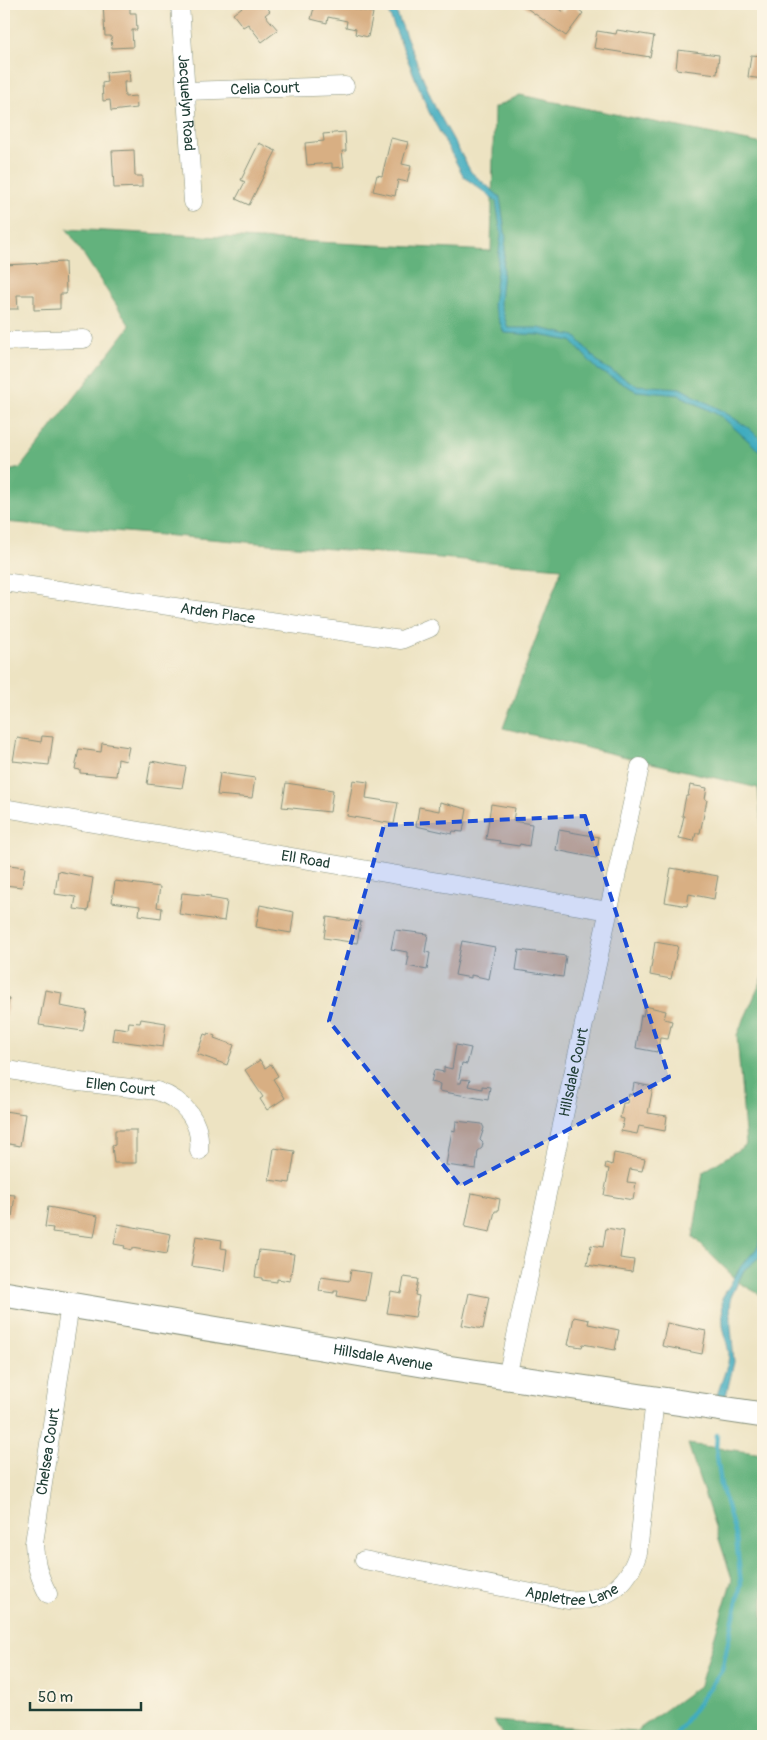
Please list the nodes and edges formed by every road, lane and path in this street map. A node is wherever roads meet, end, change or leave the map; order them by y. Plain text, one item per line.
1 (180, 4) edge
2 (345, 86) dead end
3 (186, 91) junction
4 (192, 202) dead end
5 (84, 339) dead end
6 (4, 341) edge
7 (4, 582) edge
8 (430, 628) dead end
9 (640, 768) dead end
10 (4, 808) edge
11 (608, 911) junction
12 (4, 1069) edge
13 (199, 1151) dead end
14 (4, 1294) edge
15 (70, 1305) junction
16 (507, 1377) junction
17 (655, 1399) junction
18 (763, 1415) edge
19 (364, 1560) dead end
20 (48, 1594) dead end

1 - 3 street, Jacquelyn Road
2 - 3 street, Celia Court
3 - 4 street, Jacquelyn Road
5 - 6 street
7 - 8 street, Arden Place
9 - 11 street, Hillsdale Court
10 - 11 street, Ell Road
11 - 16 street, Hillsdale Court
12 - 13 street, Ellen Court
14 - 15 street, Hillsdale Avenue
15 - 16 street, Hillsdale Avenue
15 - 20 street, Chelsea Court
16 - 17 street, Hillsdale Avenue
17 - 18 street, Hillsdale Avenue
17 - 19 street, Appletree Lane

